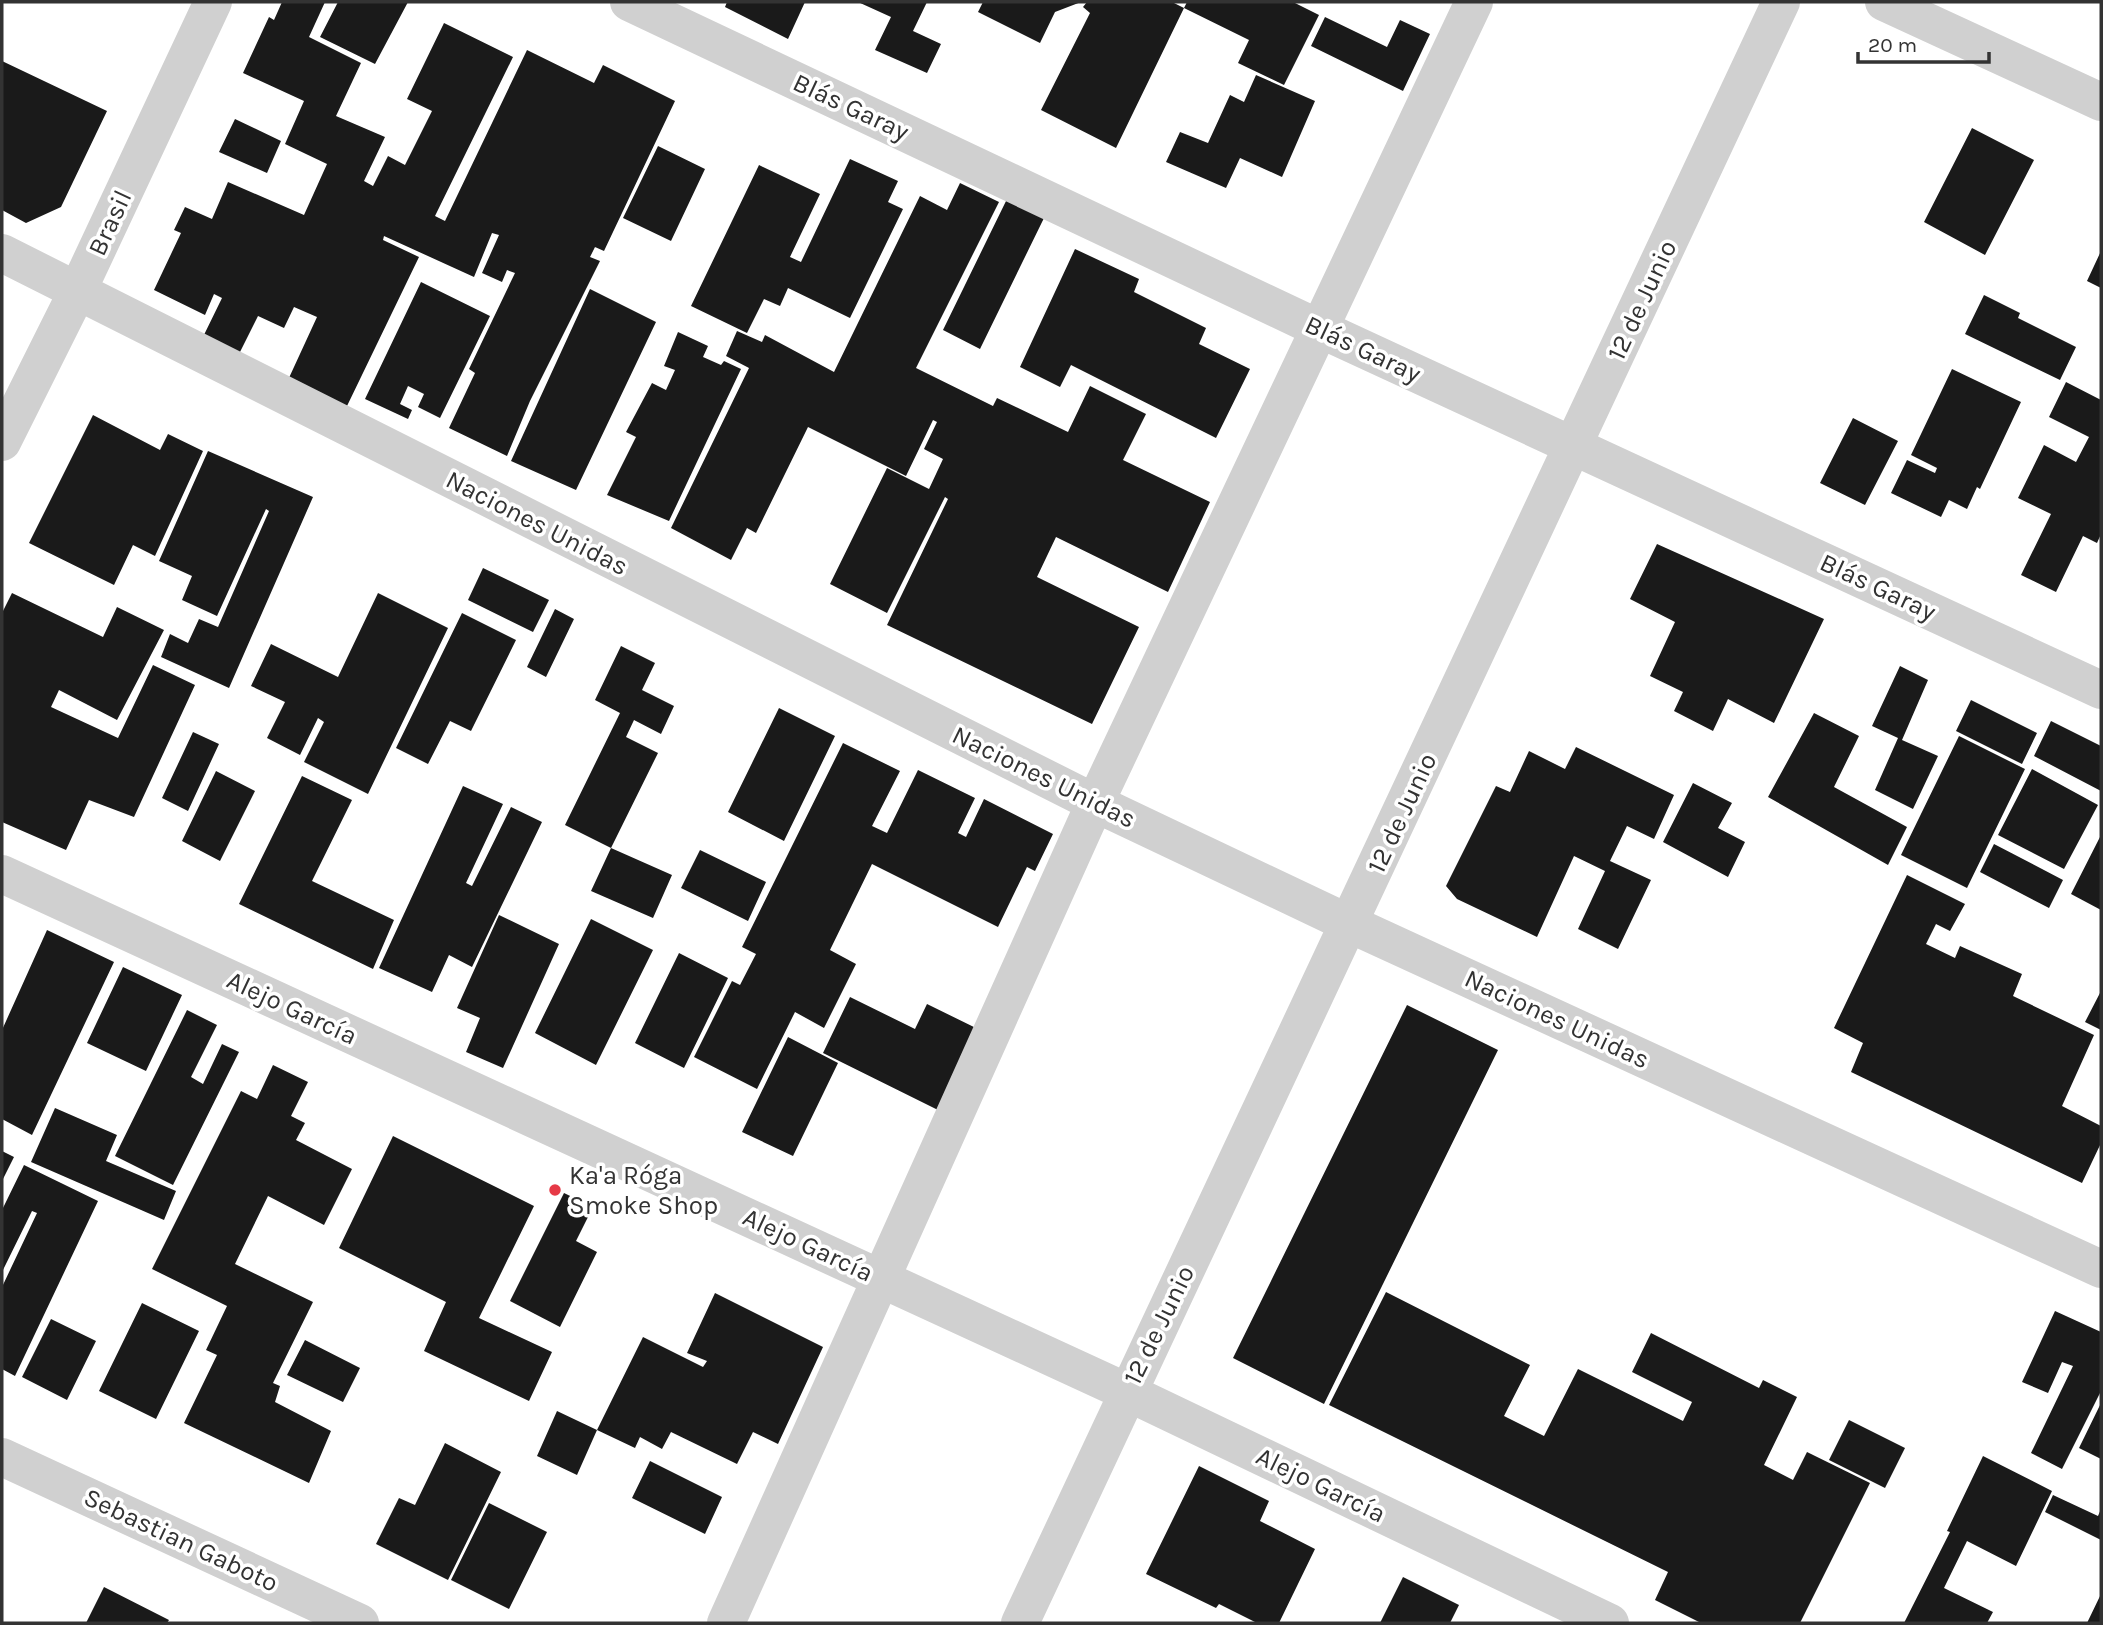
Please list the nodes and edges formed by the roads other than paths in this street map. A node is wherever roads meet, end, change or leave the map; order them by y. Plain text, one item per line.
1 (213, 2) edge
2 (629, 2) edge
3 (1474, 2) edge
4 (1781, 2) edge
5 (1884, 2) edge
6 (2101, 102) edge
7 (2, 253) edge
8 (77, 292) junction
9 (1318, 328) junction
10 (2, 442) edge
11 (1574, 447) junction
12 (2101, 690) edge
13 (1095, 803) junction
14 (2, 874) edge
15 (1350, 924) junction
16 (2101, 1269) edge
17 (881, 1279) junction
18 (1127, 1392) junction
19 (2, 1457) edge
20 (360, 1623) edge
21 (726, 1623) edge
22 (1020, 1623) edge
23 (1610, 1623) edge

1 - 8 street, Brasil
2 - 9 street, Blás Garay
3 - 9 street
4 - 11 street, 12 de Junio
5 - 6 street
7 - 8 street, Naciones Unidas
8 - 10 street, Brasil
8 - 13 street, Naciones Unidas
9 - 11 street, Blás Garay
9 - 13 street
11 - 12 street, Blás Garay
11 - 15 street, 12 de Junio
13 - 15 street, Naciones Unidas
13 - 17 street
14 - 17 street, Alejo García
15 - 16 street, Naciones Unidas
15 - 18 street, 12 de Junio
17 - 18 street, Alejo García
17 - 21 street
18 - 22 street, 12 de Junio
18 - 23 street, Alejo García
19 - 20 street, Sebastian Gaboto

